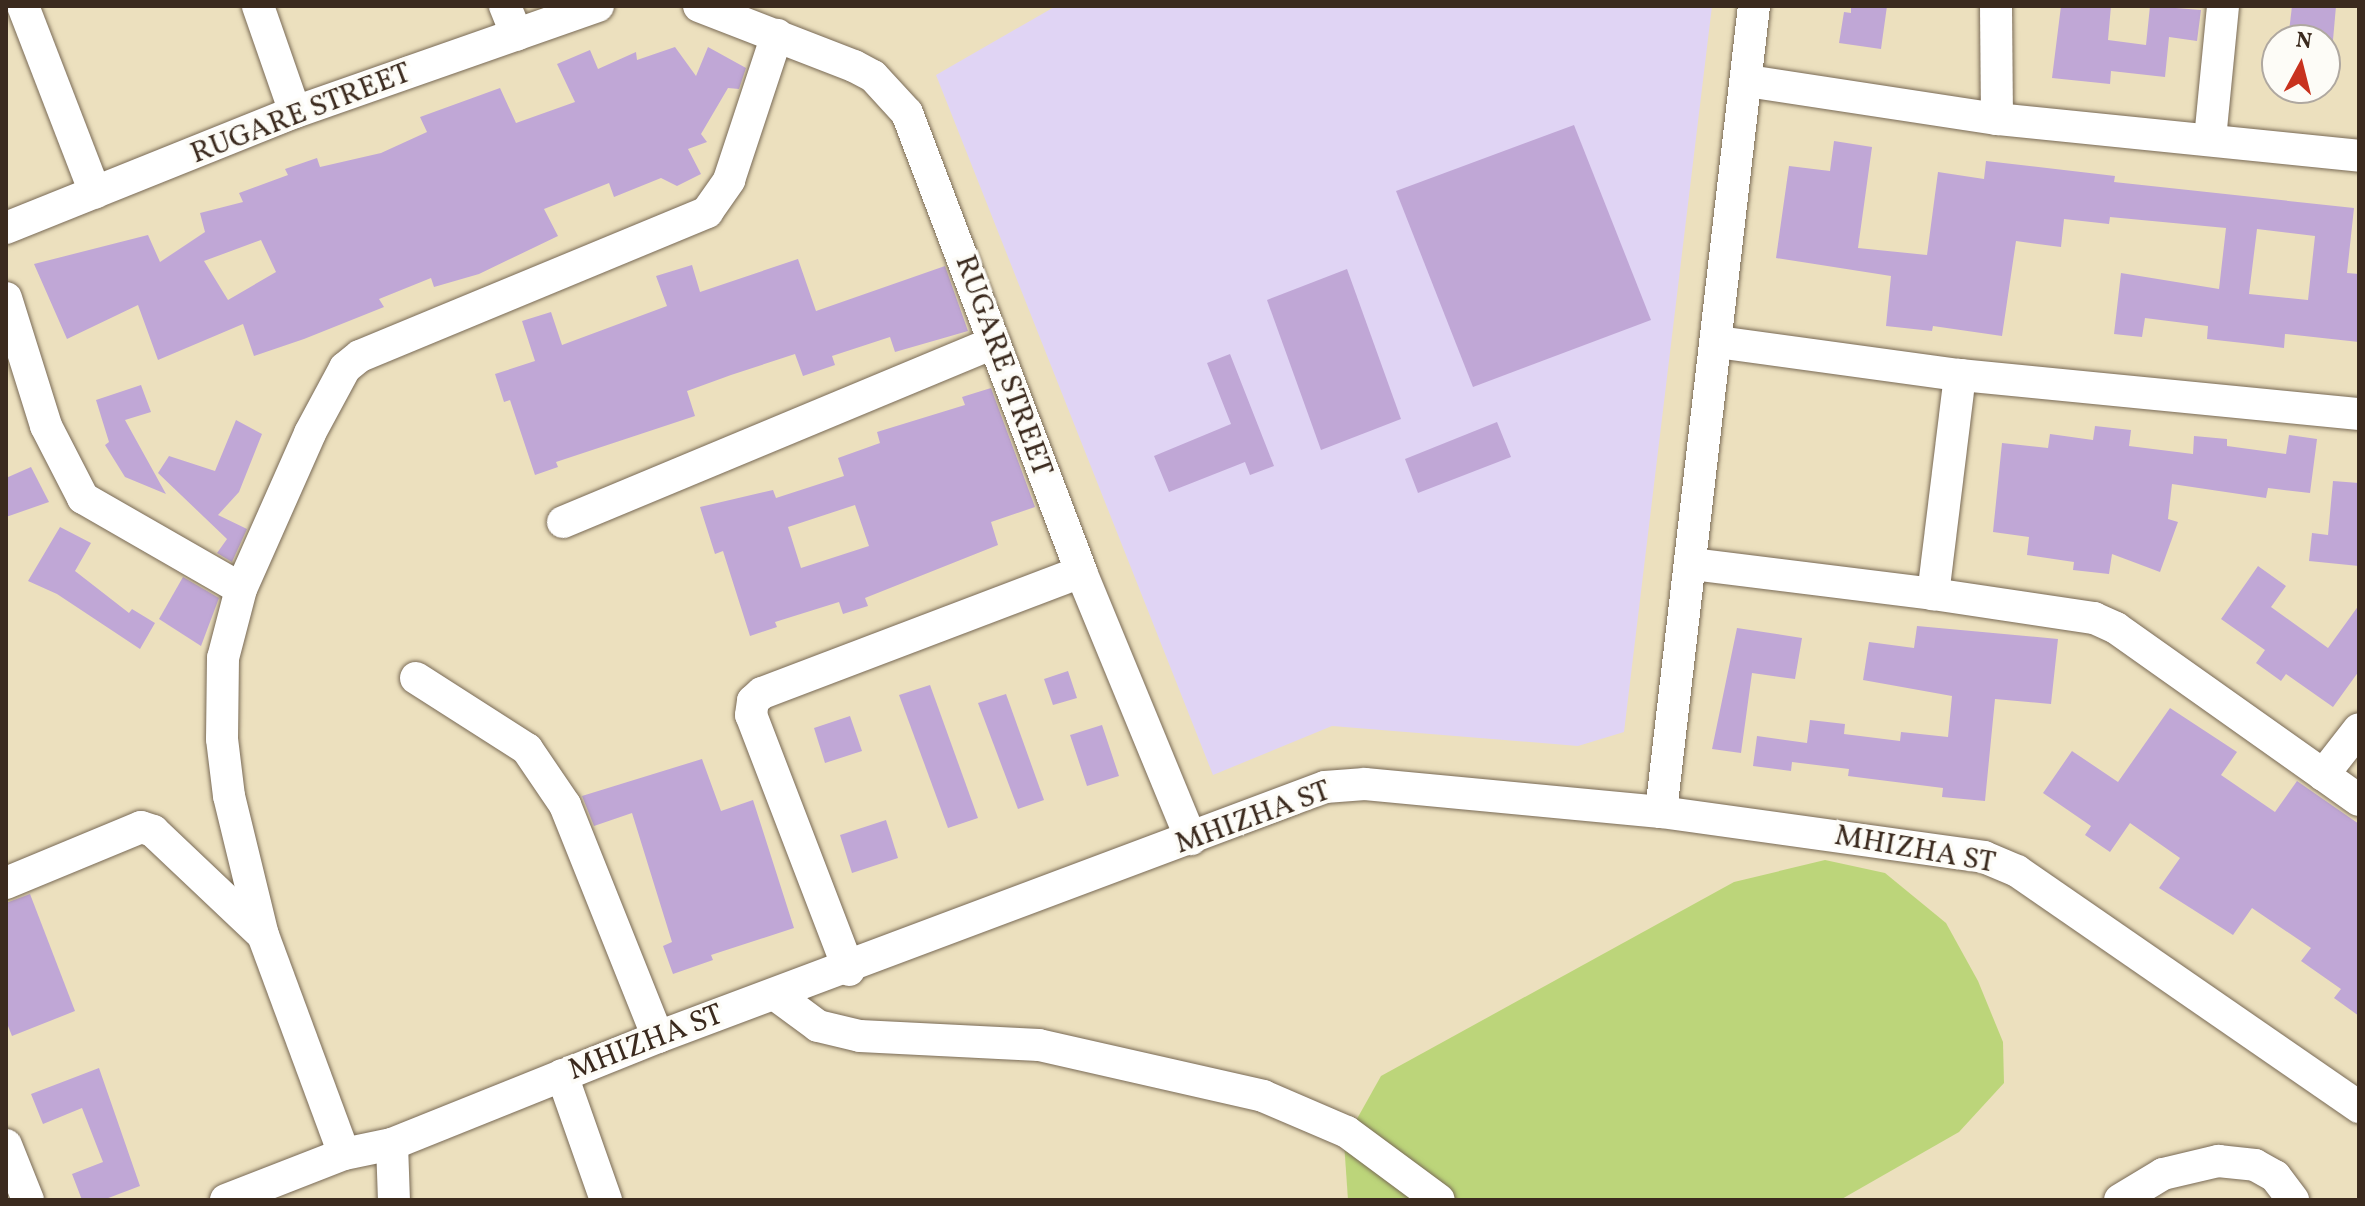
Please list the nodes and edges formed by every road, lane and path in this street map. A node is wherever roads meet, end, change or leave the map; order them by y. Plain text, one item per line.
1 (23, 6) edge
2 (258, 6) edge
3 (598, 6) edge
4 (699, 6) edge
5 (1754, 6) edge
6 (1996, 6) edge
7 (2223, 6) edge
8 (511, 21) edge
9 (777, 35) junction
10 (1748, 81) junction
11 (295, 112) junction
12 (1997, 119) junction
13 (2210, 139) junction
14 (2359, 156) edge
15 (95, 193) junction
16 (6, 228) edge
17 (6, 298) edge
18 (1718, 342) junction
19 (994, 343) junction
20 (1960, 375) junction
21 (2359, 414) edge
22 (563, 522) dead end
23 (1693, 564) junction
24 (1081, 572) junction
25 (241, 589) junction
26 (1933, 594) junction
27 (416, 678) dead end
28 (2359, 729) edge
29 (2323, 775) junction
30 (2359, 800) edge
31 (1661, 812) junction
32 (1191, 839) junction
33 (6, 883) edge
34 (263, 935) junction
35 (849, 970) junction
36 (776, 995) junction
37 (658, 1037) junction
38 (562, 1075) junction
39 (2359, 1107) edge
40 (392, 1144) junction
41 (6, 1145) edge
42 (344, 1154) junction
43 (28, 1200) edge
44 (226, 1200) edge
45 (394, 1200) edge
46 (606, 1200) edge
47 (1439, 1200) edge
48 (2120, 1200) edge
49 (2293, 1200) edge

1 - 15 street
2 - 11 street
3 - 8 street, RUGARE STREET
4 - 9 street, RUGARE STREET
5 - 10 street
6 - 12 street
7 - 13 street
8 - 11 street, RUGARE STREET
9 - 19 street, RUGARE STREET
9 - 25 street
10 - 12 street
10 - 18 street
11 - 15 street, RUGARE STREET
12 - 13 street
13 - 14 street
15 - 16 street, RUGARE STREET
17 - 25 street
18 - 20 street
18 - 23 street
19 - 22 street
19 - 24 street, RUGARE STREET
20 - 21 street
20 - 26 street
23 - 26 street
23 - 31 street
24 - 32 street, RUGARE STREET
24 - 35 street
25 - 34 street
26 - 29 street
27 - 37 street
28 - 29 street
29 - 30 street
31 - 32 street, MHIZHA ST
31 - 39 street, MHIZHA ST
32 - 35 street, MHIZHA ST
33 - 34 street
34 - 42 street
35 - 36 street, MHIZHA ST
36 - 37 street, MHIZHA ST
36 - 47 street
37 - 38 street, MHIZHA ST
38 - 40 street, MHIZHA ST
38 - 46 street
40 - 42 street, MHIZHA ST
40 - 45 street
41 - 43 street
42 - 44 street, MHIZHA ST
48 - 49 street

